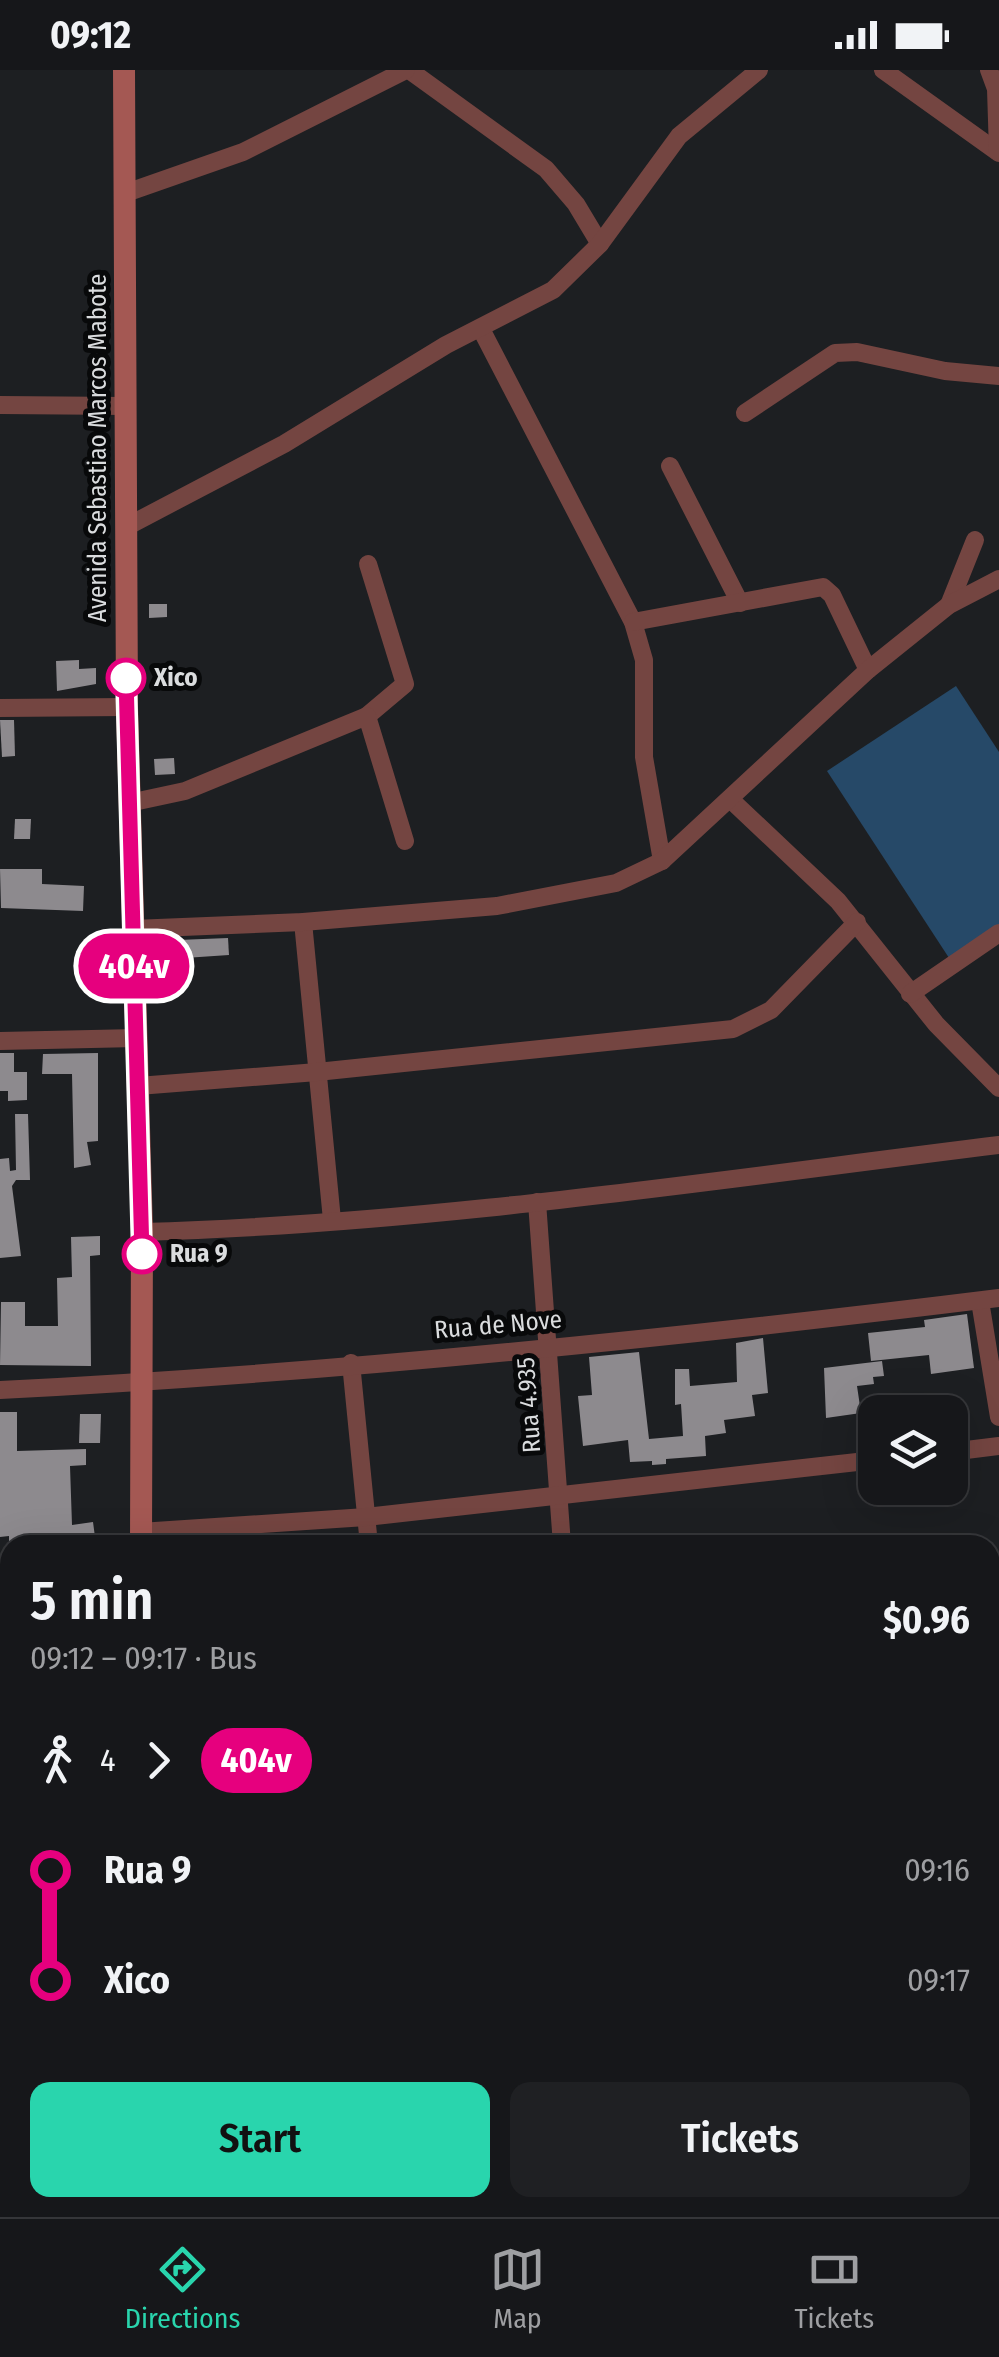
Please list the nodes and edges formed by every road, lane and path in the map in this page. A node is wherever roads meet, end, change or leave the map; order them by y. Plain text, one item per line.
1 (124, 70) edge
2 (407, 70) edge
3 (759, 70) edge
4 (883, 70) edge
5 (990, 70) edge
6 (998, 153) edge
7 (123, 194) junction
8 (600, 244) junction
9 (481, 330) junction
10 (999, 376) edge
11 (0, 405) edge
12 (126, 406) junction
13 (744, 413) dead end
14 (670, 466) dead end
15 (126, 528) junction
16 (975, 540) dead end
17 (368, 564) dead end
18 (999, 579) edge
19 (740, 602) junction
20 (948, 605) junction
21 (633, 622) junction
22 (868, 670) junction
23 (126, 706) junction
24 (0, 708) edge
25 (367, 716) junction
26 (730, 799) junction
27 (129, 804) junction
28 (405, 842) dead end
29 (662, 861) junction
30 (302, 922) junction
31 (857, 922) junction
32 (133, 930) junction
33 (999, 933) edge
34 (910, 994) junction
35 (137, 1038) junction
36 (0, 1041) edge
37 (317, 1072) junction
38 (138, 1086) junction
39 (999, 1088) edge
40 (999, 1145) edge
41 (537, 1202) junction
42 (332, 1220) junction
43 (142, 1232) junction
44 (990, 1299) edge
45 (550, 1346) junction
46 (351, 1364) junction
47 (140, 1383) junction
48 (0, 1390) edge
49 (999, 1417) edge
50 (999, 1446) edge
51 (968, 1450) edge
52 (858, 1462) edge
53 (560, 1493) junction
54 (366, 1517) junction
55 (140, 1535) edge
56 (181, 1535) edge
57 (368, 1535) edge
58 (562, 1535) edge

1 - 7 main road, Avenida Sebastiao Marcos Mabote
2 - 7 street
2 - 8 street
3 - 8 street
4 - 6 street
5 - 6 street
7 - 12 main road, Avenida Sebastiao Marcos Mabote
8 - 9 street
9 - 15 street
9 - 21 street
10 - 13 street
11 - 12 street
12 - 15 main road, Avenida Sebastiao Marcos Mabote
14 - 19 street
15 - 23 main road, Avenida Sebastiao Marcos Mabote
16 - 20 street
17 - 25 street
18 - 20 street
19 - 21 street
19 - 22 street
20 - 22 street
21 - 29 street
22 - 26 street
23 - 24 street
23 - 27 main road, Avenida Sebastiao Marcos Mabote
25 - 27 street
25 - 28 street
26 - 29 street
26 - 31 street
27 - 32 main road, Avenida Sebastiao Marcos Mabote
29 - 30 street
30 - 32 street
30 - 37 street
31 - 34 street
31 - 37 street
32 - 35 main road, Avenida Sebastiao Marcos Mabote
33 - 34 street
34 - 39 street
35 - 36 street
35 - 38 main road, Avenida Sebastiao Marcos Mabote
37 - 38 street
37 - 42 street
38 - 43 main road, Avenida Sebastiao Marcos Mabote
40 - 41 street
41 - 42 street
41 - 45 street, Rua 4.935
42 - 43 street
43 - 47 main road, Avenida Sebastiao Marcos Mabote
44 - 45 street, Rua de Nove
44 - 49 street
45 - 46 street, Rua de Nove
45 - 53 street, Rua 4.935
46 - 47 street, Rua de Nove
46 - 54 street
47 - 48 street, Rua de Nove
47 - 55 main road, Avenida Sebastiao Marcos Mabote
50 - 51 street
52 - 53 street
53 - 54 street
53 - 58 street, Rua 4.935
54 - 56 street
54 - 57 street

